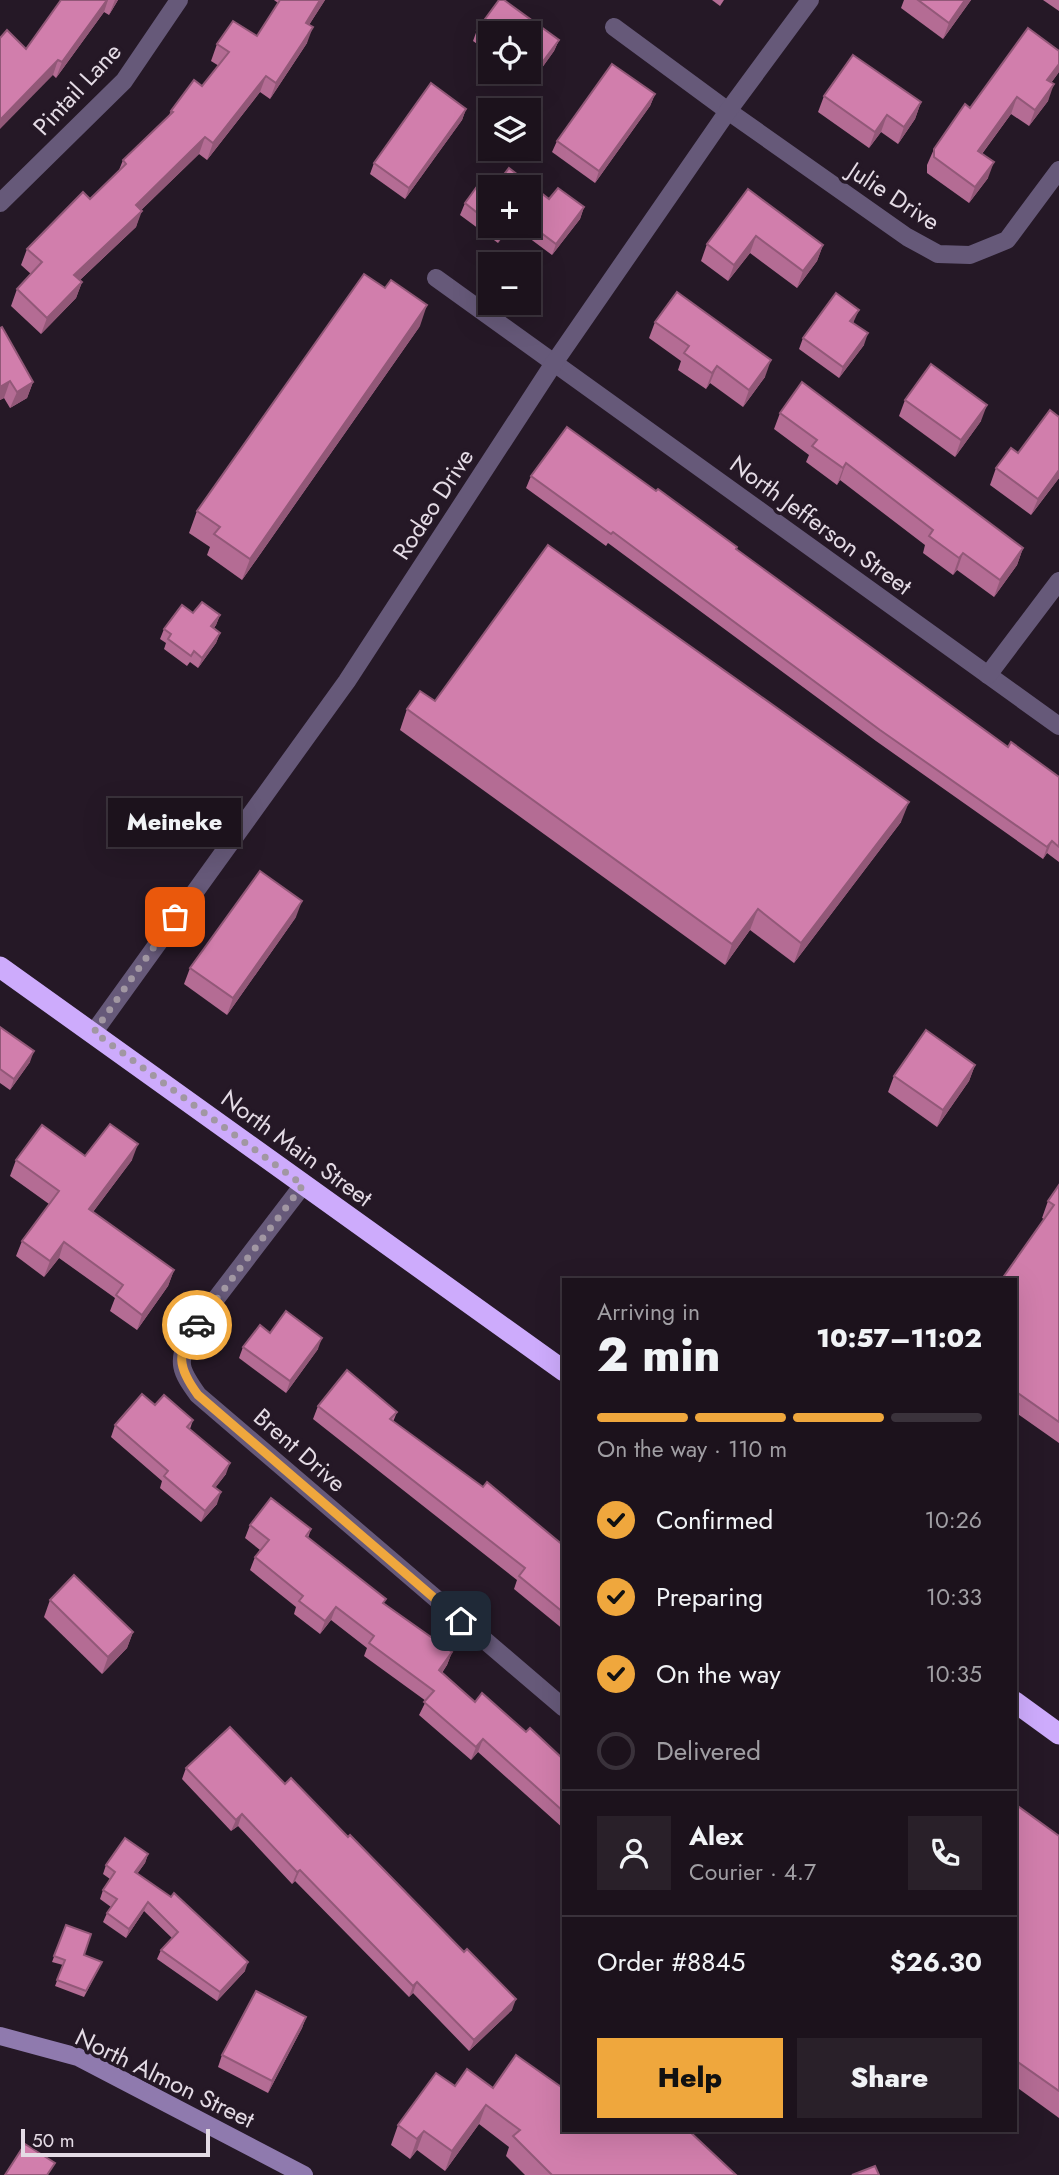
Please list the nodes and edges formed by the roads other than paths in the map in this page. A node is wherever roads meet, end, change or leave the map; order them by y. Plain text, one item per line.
1 (179, 0) edge
2 (810, 0) edge
3 (614, 27) dead end
4 (728, 111) junction
5 (1059, 170) edge
6 (0, 203) edge
7 (436, 278) dead end
8 (554, 363) junction
9 (1059, 581) edge
10 (988, 675) junction
11 (1059, 726) edge
12 (0, 967) edge
13 (94, 1032) junction
14 (303, 1185) junction
15 (562, 1370) edge
16 (1017, 1703) edge
17 (562, 1705) edge
18 (1059, 1734) edge
19 (0, 2036) edge
20 (304, 2175) edge

1 - 6 street, Pintail Lane
2 - 4 street, Rodeo Drive
3 - 4 street, Julie Drive
4 - 5 street, Julie Drive
4 - 8 street, Rodeo Drive
7 - 8 street, North Jefferson Street
8 - 10 street, North Jefferson Street
8 - 13 street, Rodeo Drive
9 - 10 street
10 - 11 street, North Jefferson Street
12 - 13 highway, North Main Street
13 - 14 highway, North Main Street
14 - 15 highway, North Main Street
14 - 17 street, Brent Drive
16 - 18 highway
19 - 20 street, North Almon Street

